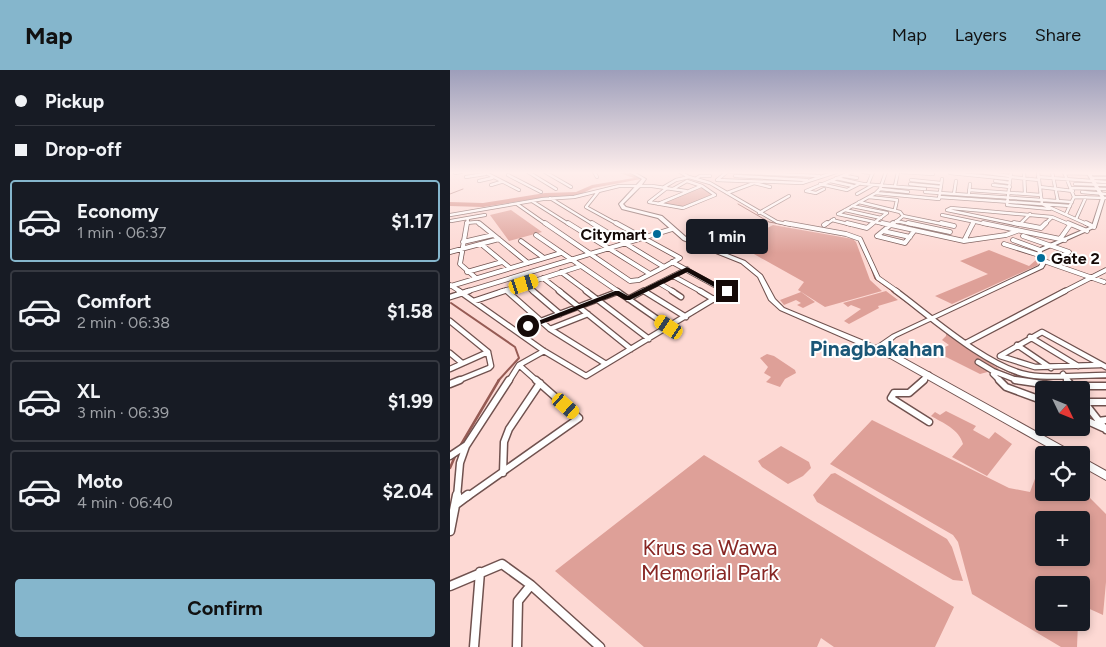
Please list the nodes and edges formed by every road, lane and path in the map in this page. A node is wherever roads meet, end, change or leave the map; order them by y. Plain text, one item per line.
1 (883, 198) edge
2 (544, 199) edge
3 (552, 199) edge
4 (593, 199) edge
5 (626, 199) edge
6 (653, 199) edge
7 (669, 199) edge
8 (704, 199) edge
9 (735, 199) edge
10 (784, 199) edge
11 (865, 199) edge
12 (887, 199) edge
13 (990, 199) edge
14 (1007, 199) edge
15 (1041, 199) edge
16 (1052, 199) edge
17 (1073, 199) edge
18 (1085, 199) edge
19 (1097, 199) edge
20 (1058, 200) joint
21 (532, 201) junction
22 (859, 202) junction
23 (1007, 202) junction
24 (1072, 202) junction
25 (517, 204) junction
26 (658, 204) junction
27 (1042, 204) junction
28 (852, 206) junction
29 (880, 206) junction
30 (1070, 206) junction
31 (457, 209) dead end
32 (895, 209) junction
33 (1053, 209) junction
34 (844, 210) junction
35 (984, 210) junction
36 (1010, 212) junction
37 (759, 213) junction
38 (1030, 214) junction
39 (1066, 214) junction
40 (452, 215) edge
41 (839, 215) junction
42 (485, 216) dead end
43 (902, 216) junction
44 (978, 216) junction
45 (1052, 217) junction
46 (468, 218) junction
47 (881, 218) junction
48 (960, 219) junction
49 (1076, 219) junction
50 (832, 220) junction
51 (940, 220) dead end
52 (1002, 220) junction
53 (896, 221) junction
54 (450, 222) edge
55 (974, 222) junction
56 (466, 223) junction
57 (875, 223) junction
58 (1020, 224) junction
59 (824, 225) dead end
60 (1070, 225) junction
61 (890, 226) junction
62 (954, 226) junction
63 (998, 227) junction
64 (1094, 227) junction
65 (672, 229) junction
66 (883, 231) junction
67 (914, 231) junction
68 (1017, 231) junction
69 (1087, 231) junction
70 (950, 232) junction
71 (494, 235) junction
72 (536, 235) dead end
73 (1036, 235) junction
74 (1023, 236) dead end
75 (644, 237) junction
76 (910, 237) junction
77 (946, 238) junction
78 (985, 238) junction
79 (1029, 238) junction
80 (499, 239) junction
81 (1013, 240) dead end
82 (1062, 240) junction
83 (521, 241) dead end
84 (964, 241) junction
85 (463, 242) junction
86 (625, 242) junction
87 (481, 244) junction
88 (1004, 244) dead end
89 (1052, 246) junction
90 (609, 247) junction
91 (462, 249) junction
92 (450, 252) edge
93 (1039, 252) junction
94 (561, 253) junction
95 (591, 253) junction
96 (544, 258) junction
97 (570, 259) junction
98 (1054, 260) dead end
99 (1044, 261) junction
100 (502, 262) junction
101 (672, 262) junction
102 (528, 263) junction
103 (581, 266) junction
104 (664, 266) junction
105 (510, 268) junction
106 (687, 269) junction
107 (1106, 270) edge
108 (467, 272) junction
109 (561, 272) junction
110 (650, 274) junction
111 (673, 276) junction
112 (476, 278) junction
113 (543, 278) junction
114 (1091, 278) junction
115 (1104, 282) dead end
116 (659, 283) junction
117 (524, 284) junction
118 (451, 285) edge
119 (506, 290) junction
120 (644, 291) junction
121 (617, 292) junction
122 (461, 293) junction
123 (450, 297) edge
124 (681, 297) dead end
125 (628, 299) junction
126 (597, 300) junction
127 (715, 300) junction
128 (474, 301) junction
129 (578, 307) junction
130 (560, 314) junction
131 (588, 314) junction
132 (686, 317) junction
133 (932, 317) junction
134 (450, 321) edge
135 (540, 322) junction
136 (669, 327) junction
137 (550, 329) junction
138 (517, 330) junction
139 (1030, 338) junction
140 (649, 339) junction
141 (966, 343) junction
142 (1017, 346) junction
143 (878, 348) junction
144 (631, 349) junction
145 (544, 351) junction
146 (488, 352) junction
147 (450, 353) edge
148 (978, 362) dead end
149 (462, 363) junction
150 (606, 364) junction
151 (520, 365) junction
152 (1078, 366) junction
153 (1103, 366) edge
154 (1051, 368) junction
155 (1059, 368) junction
156 (450, 369) edge
157 (992, 372) junction
158 (929, 375) junction
159 (1106, 375) edge
160 (1066, 377) junction
161 (1069, 381) edge
162 (540, 383) junction
163 (450, 384) edge
164 (1035, 386) edge
165 (1106, 386) edge
166 (1090, 387) edge
167 (1035, 398) edge
168 (1090, 401) edge
169 (1106, 402) edge
170 (1090, 410) edge
171 (1106, 420) edge
172 (1098, 421) junction
173 (929, 422) dead end
174 (1090, 422) edge
175 (1104, 429) edge
176 (1054, 446) edge
177 (464, 447) junction
178 (450, 456) edge
179 (1090, 466) edge
180 (503, 473) junction
181 (1106, 476) edge
182 (456, 504) junction
183 (450, 531) edge
184 (480, 572) junction
185 (531, 585) junction
186 (450, 586) edge
187 (474, 647) edge
188 (517, 647) edge
189 (600, 647) edge

1 - 29 street
2 - 21 street
3 - 86 street
4 - 75 street
5 - 65 main road
6 - 26 street
7 - 26 street
8 - 26 street
9 - 37 street
10 - 37 street
11 - 22 street
12 - 32 street
13 - 23 street
14 - 23 street
15 - 27 street
16 - 20 street
17 - 24 street
18 - 49 street
19 - 64 main road
20 - 24 street
21 - 25 street
21 - 90 street
22 - 28 street
22 - 29 street
23 - 27 street
23 - 33 street
24 - 30 street
25 - 40 street
25 - 95 street
27 - 30 street
27 - 33 street
28 - 34 street
28 - 47 street
29 - 32 street
30 - 39 street
31 - 40 street
32 - 43 street
33 - 39 street
34 - 41 street
34 - 47 street
35 - 36 street
35 - 44 street
35 - 44 street
36 - 38 street
36 - 52 street
37 - 133 street
38 - 45 street
38 - 58 street
39 - 49 street
40 - 54 street
41 - 50 street
41 - 57 street
42 - 46 street
43 - 53 street
43 - 62 street
44 - 52 street
45 - 58 street
45 - 60 street
46 - 54 street
46 - 56 street
47 - 57 street
48 - 51 street
48 - 55 street
48 - 62 street
49 - 64 street
50 - 57 street
50 - 59 street
52 - 58 street
53 - 61 street
53 - 70 street
55 - 63 street
55 - 84 street
56 - 71 street
56 - 85 street
57 - 61 street
60 - 69 street
60 - 82 street
61 - 66 street
61 - 67 street
62 - 70 street
63 - 68 street
63 - 78 street
64 - 69 main road
65 - 75 street
65 - 143 main road
66 - 76 street
66 - 76 street
67 - 76 street
67 - 77 street
68 - 73 street
68 - 78 street
69 - 82 main road
70 - 77 street
71 - 80 street
71 - 85 street
72 - 94 street
73 - 79 street
73 - 82 street
74 - 79 street
75 - 86 street
75 - 101 street
77 - 84 street
78 - 84 street
79 - 89 street
80 - 87 street
80 - 102 street
81 - 93 street
82 - 89 main road
83 - 96 street
85 - 91 street
86 - 90 street
86 - 104 street
87 - 91 street
87 - 100 street
88 - 93 street
89 - 93 main road
89 - 98 street
90 - 95 street
90 - 110 street
91 - 92 street
91 - 108 street
93 - 99 main road
94 - 96 street
94 - 97 street
95 - 97 street
95 - 110 street
96 - 102 street
97 - 103 street
97 - 122 street
99 - 114 street
99 - 133 main road
100 - 105 street
100 - 108 street
101 - 104 street
101 - 106 street
102 - 105 street
103 - 109 street
103 - 121 street
104 - 110 street
105 - 112 street
106 - 111 street
106 - 127 street
107 - 114 street
108 - 112 street
109 - 113 street
109 - 126 street
111 - 116 street
111 - 127 street
112 - 118 street
113 - 117 street
113 - 129 street
114 - 115 street
114 - 141 street
116 - 120 street
116 - 124 street
117 - 119 street
117 - 130 street
118 - 122 street
119 - 128 street
119 - 135 street
120 - 125 street
120 - 132 street
121 - 125 street
121 - 126 street
122 - 123 street
122 - 128 street
125 - 136 street
126 - 129 street
126 - 140 street
127 - 132 street
128 - 138 street
129 - 130 street
129 - 131 street
130 - 135 street
131 - 137 street
131 - 144 street
132 - 136 street
133 - 141 street
133 - 143 main road
134 - 146 street
135 - 137 street
135 - 138 street
136 - 140 street
137 - 150 street
138 - 145 street
139 - 142 street
139 - 152 street
139 - 153 street
140 - 144 street
141 - 160 street
142 - 154 street
142 - 154 street
143 - 158 main road
144 - 150 street
145 - 150 street
145 - 151 street
146 - 149 street
146 - 163 street
147 - 149 street
148 - 157 street
149 - 156 street
151 - 162 street
151 - 177 street
152 - 153 street
152 - 155 street
154 - 155 street
155 - 160 street
157 - 164 street
157 - 167 street
158 - 173 street
158 - 176 main road
159 - 160 street
160 - 161 street
162 - 180 street
162 - 180 street
165 - 166 street
168 - 169 street
170 - 172 street
171 - 172 street
172 - 175 street
174 - 175 street
177 - 178 street
177 - 182 street
179 - 181 main road
180 - 182 street
182 - 183 street
184 - 185 street
184 - 186 street
184 - 187 street
185 - 188 street
185 - 189 street

